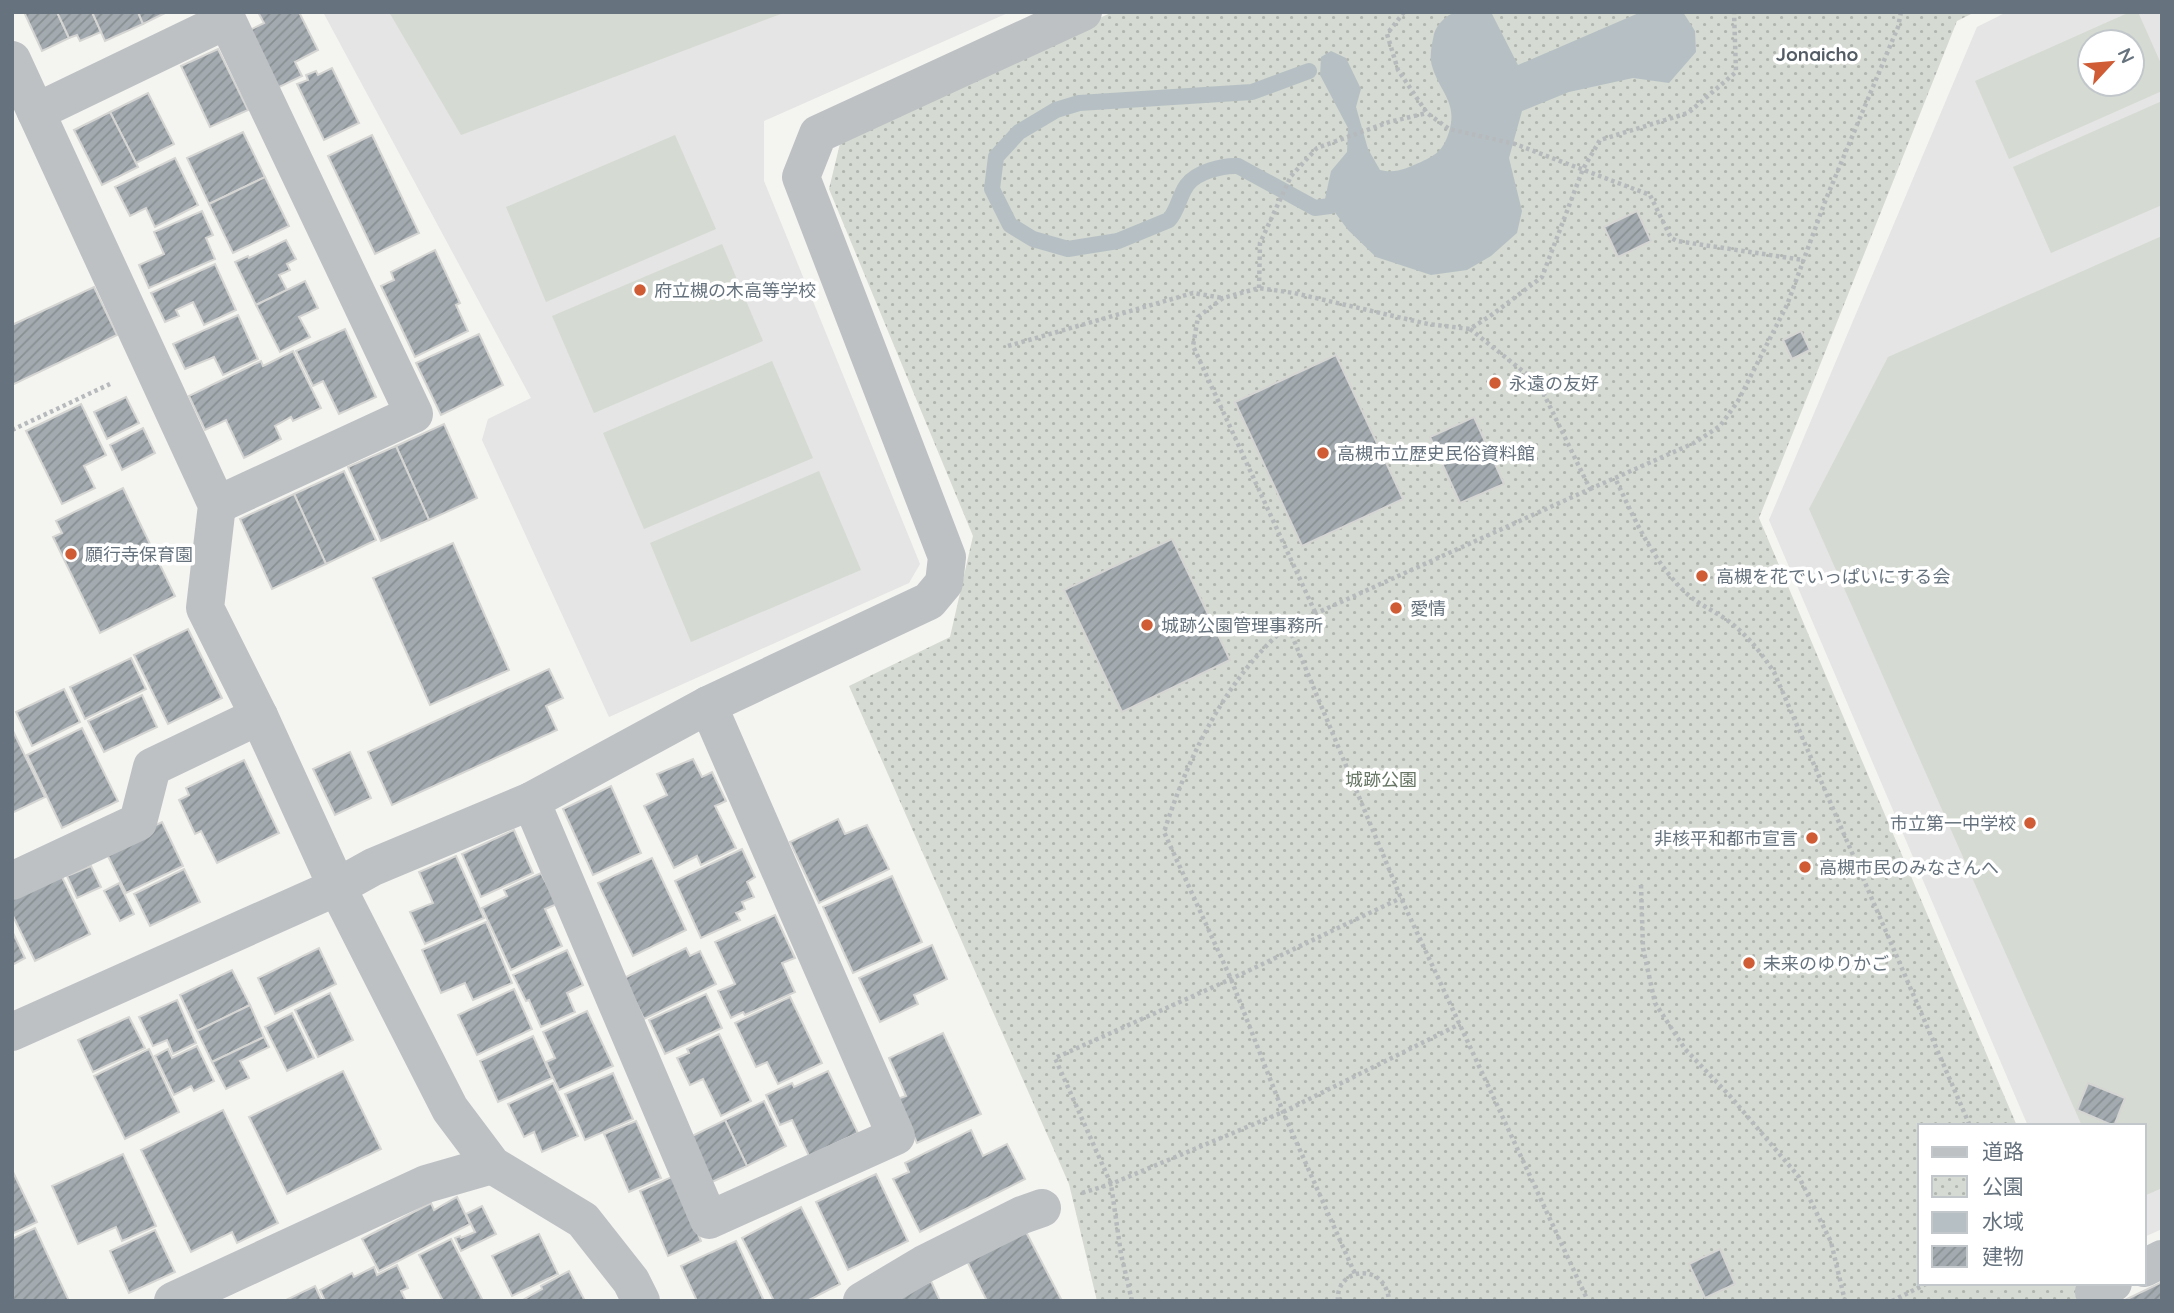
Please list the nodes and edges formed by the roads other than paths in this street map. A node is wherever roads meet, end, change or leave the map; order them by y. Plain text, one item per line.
1 (1083, 12) edge
2 (12, 60) edge
3 (36, 112) junction
4 (217, 505) junction
5 (708, 705) junction
6 (259, 716) junction
7 (531, 801) junction
8 (12, 881) edge
9 (337, 887) junction
10 (12, 1032) edge
11 (492, 1165) junction
12 (1058, 1202) road end
13 (2162, 1259) edge
14 (2146, 1267) edge
15 (173, 1301) edge
16 (641, 1301) edge
17 (862, 1301) edge

1 - 5 street
2 - 3 street
3 - 4 street
3 - 4 street
4 - 6 street
5 - 7 street
5 - 7 street
6 - 8 street
6 - 9 street
7 - 9 street
9 - 10 street
9 - 11 street
11 - 15 street
11 - 16 street
12 - 17 street
13 - 14 street

